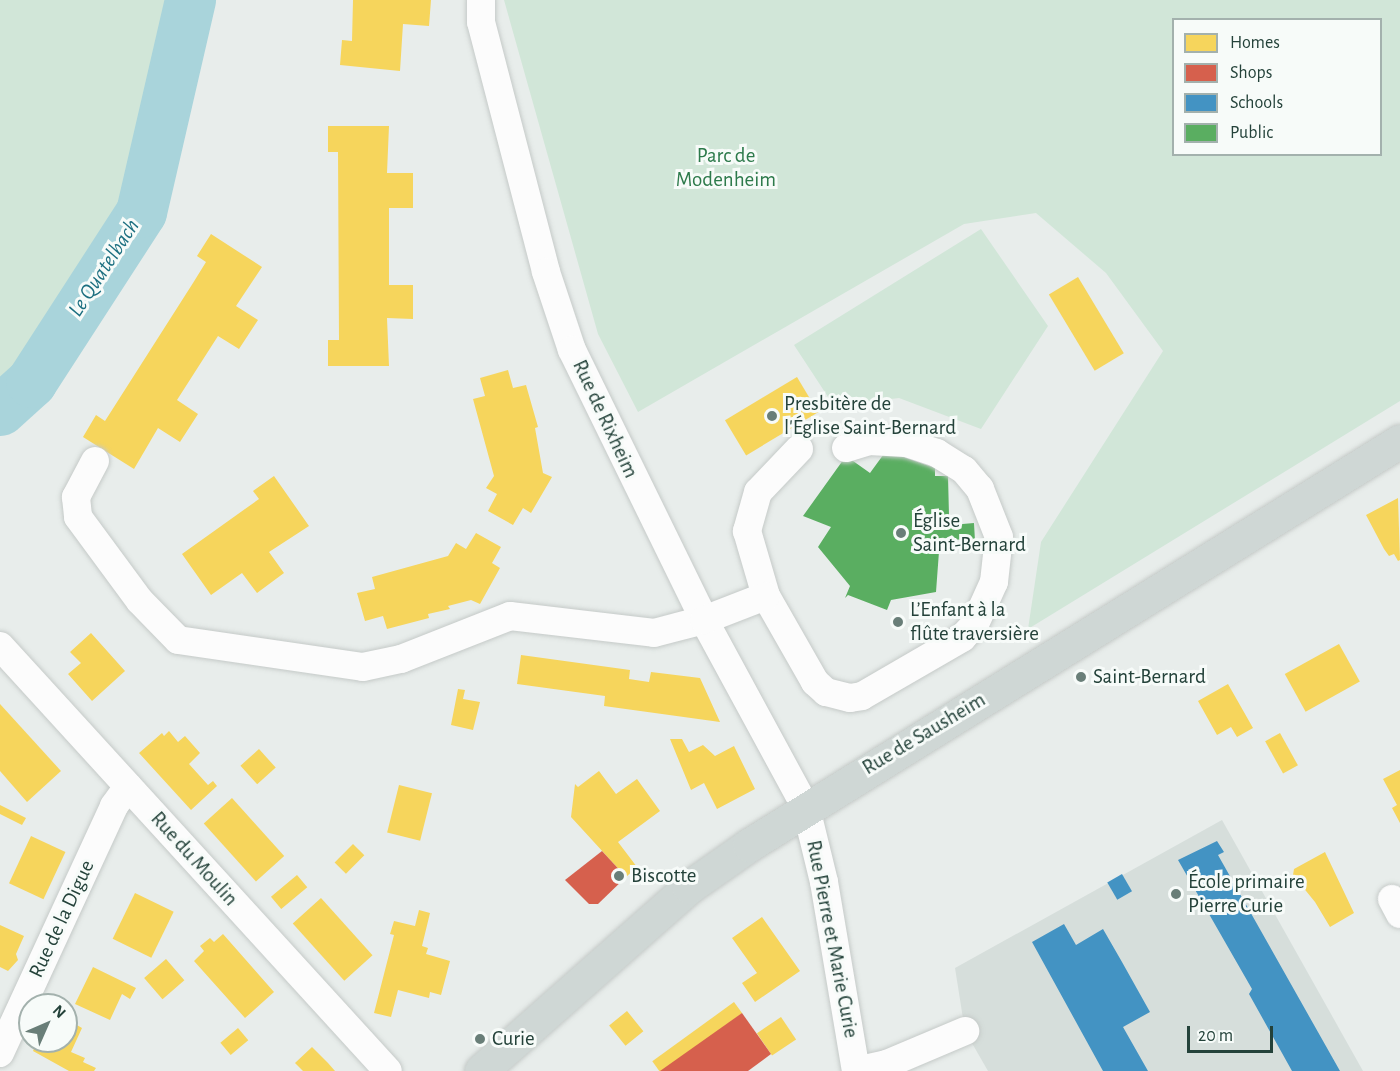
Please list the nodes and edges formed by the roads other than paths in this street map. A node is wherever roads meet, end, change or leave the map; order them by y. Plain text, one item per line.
1 (480, 0) edge
2 (1400, 441) edge
3 (846, 448) dead end
4 (799, 449) dead end
5 (95, 461) dead end
6 (766, 596) junction
7 (704, 620) junction
8 (0, 646) edge
9 (128, 787) junction
10 (806, 808) junction
11 (965, 1030) dead end
12 (0, 1053) edge
13 (388, 1071) edge
14 (481, 1071) edge
15 (856, 1071) edge

1 - 7 street, Rue de Rixheim
2 - 10 main road, Rue de Sausheim
3 - 6 street
4 - 6 street
5 - 7 street
6 - 7 street
7 - 10 street, Rue de Rixheim
8 - 9 street, Rue du Moulin
9 - 12 street, Rue de la Digue
9 - 13 street, Rue du Moulin
10 - 14 main road, Rue de Sausheim
10 - 15 street, Rue Pierre et Marie Curie
11 - 15 street

